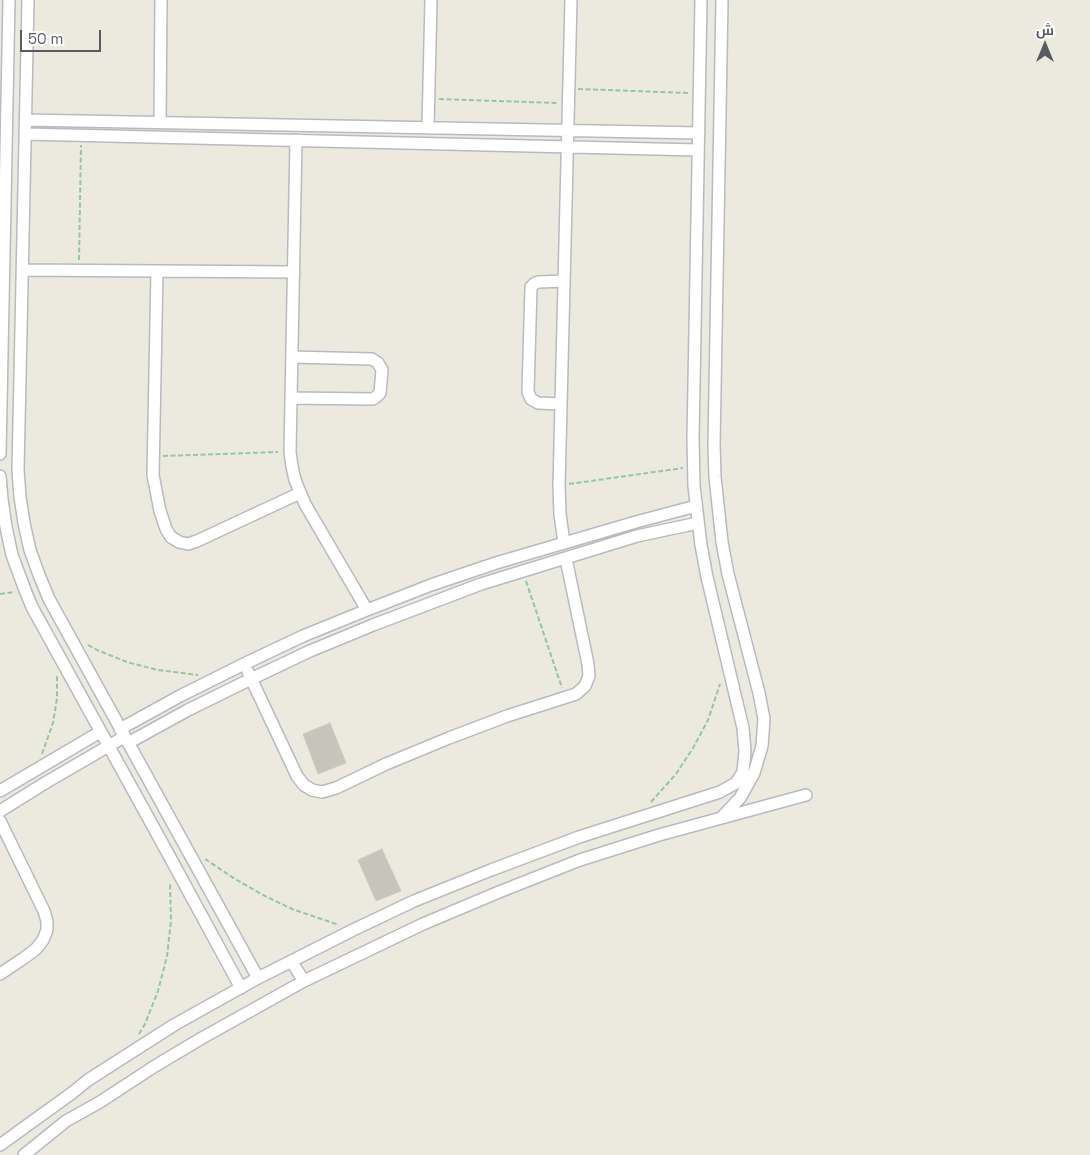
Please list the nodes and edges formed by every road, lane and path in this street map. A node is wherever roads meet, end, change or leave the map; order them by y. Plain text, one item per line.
1 (9, 0) edge
2 (28, 0) edge
3 (162, 0) edge
4 (431, 0) edge
5 (570, 0) edge
6 (701, 0) edge
7 (722, 0) edge
8 (4, 25) edge
9 (4, 45) edge
10 (568, 89) junction
11 (700, 93) junction
12 (429, 99) junction
13 (568, 104) junction
14 (26, 120) junction
15 (160, 122) junction
16 (272, 125) junction
17 (309, 125) junction
18 (428, 128) junction
19 (567, 130) junction
20 (699, 133) junction
21 (25, 134) junction
22 (82, 135) junction
23 (272, 140) junction
24 (296, 140) junction
25 (309, 141) junction
26 (567, 147) junction
27 (698, 150) junction
28 (23, 270) junction
29 (78, 270) junction
30 (156, 271) junction
31 (294, 272) junction
32 (564, 282) junction
33 (1, 309) edge
34 (1, 326) edge
35 (292, 357) junction
36 (291, 398) junction
37 (561, 404) junction
38 (290, 452) junction
39 (0, 454) edge
40 (153, 456) junction
41 (693, 466) junction
42 (0, 476) edge
43 (559, 486) junction
44 (300, 493) junction
45 (696, 506) junction
46 (698, 523) junction
47 (560, 544) junction
48 (563, 560) junction
49 (523, 572) junction
50 (25, 590) junction
51 (0, 594) edge
52 (367, 610) junction
53 (68, 634) junction
54 (244, 664) junction
55 (58, 672) dead end
56 (198, 674) dead end
57 (251, 679) junction
58 (720, 683) dead end
59 (566, 698) junction
60 (100, 732) junction
61 (124, 737) junction
62 (108, 746) junction
63 (34, 771) junction
64 (0, 791) edge
65 (806, 795) dead end
66 (649, 804) dead end
67 (0, 810) edge
68 (721, 818) junction
69 (0, 821) edge
70 (202, 856) dead end
71 (170, 876) dead end
72 (354, 930) junction
73 (292, 961) junction
74 (0, 974) edge
75 (258, 978) junction
76 (304, 981) junction
77 (241, 988) junction
78 (127, 1055) junction
79 (72, 1093) junction
80 (66, 1121) junction
81 (0, 1145) edge
82 (38, 1151) edge
83 (24, 1155) edge

1 - 8 street
2 - 14 street
3 - 15 street
4 - 12 street
5 - 10 street
6 - 11 street
7 - 68 street
8 - 9 street
9 - 33 street
10 - 11 path
10 - 13 street
11 - 20 street
12 - 13 path
12 - 18 street
13 - 19 street
14 - 15 street
14 - 21 street
15 - 16 street
16 - 17 street
16 - 23 street
17 - 18 street
17 - 25 street
18 - 19 street
19 - 20 street
19 - 26 street
20 - 27 street
21 - 22 street
21 - 28 street
22 - 23 street
22 - 29 path
23 - 24 street
24 - 25 street
24 - 31 street
25 - 26 street
26 - 27 street
26 - 32 street
27 - 41 street
28 - 29 street
28 - 53 street
29 - 30 street
30 - 31 street
30 - 40 street
31 - 35 street
32 - 37 street
32 - 37 street
33 - 34 street
34 - 39 street
35 - 36 street
35 - 36 street
36 - 38 street
37 - 43 street
38 - 40 path
38 - 44 street
40 - 44 street
41 - 43 path
41 - 45 street
42 - 50 street
43 - 47 street
44 - 52 street
45 - 46 street
45 - 47 street
46 - 48 street
46 - 72 street
47 - 48 street
47 - 52 street
48 - 49 street
48 - 59 street
49 - 57 street
49 - 59 path
50 - 51 path
50 - 60 street
52 - 54 street
53 - 56 path
53 - 61 street
54 - 57 street
54 - 61 street
55 - 63 path
57 - 59 street
57 - 61 street
58 - 66 path
60 - 62 street
60 - 63 street
61 - 62 street
61 - 75 street
62 - 67 street
62 - 77 street
63 - 64 street
65 - 68 street
68 - 76 street
69 - 74 street
70 - 72 path
71 - 78 path
72 - 73 street
73 - 75 street
73 - 76 street
75 - 77 street
76 - 80 street
77 - 78 street
78 - 79 street
79 - 80 street
79 - 81 street
80 - 82 street
82 - 83 street

